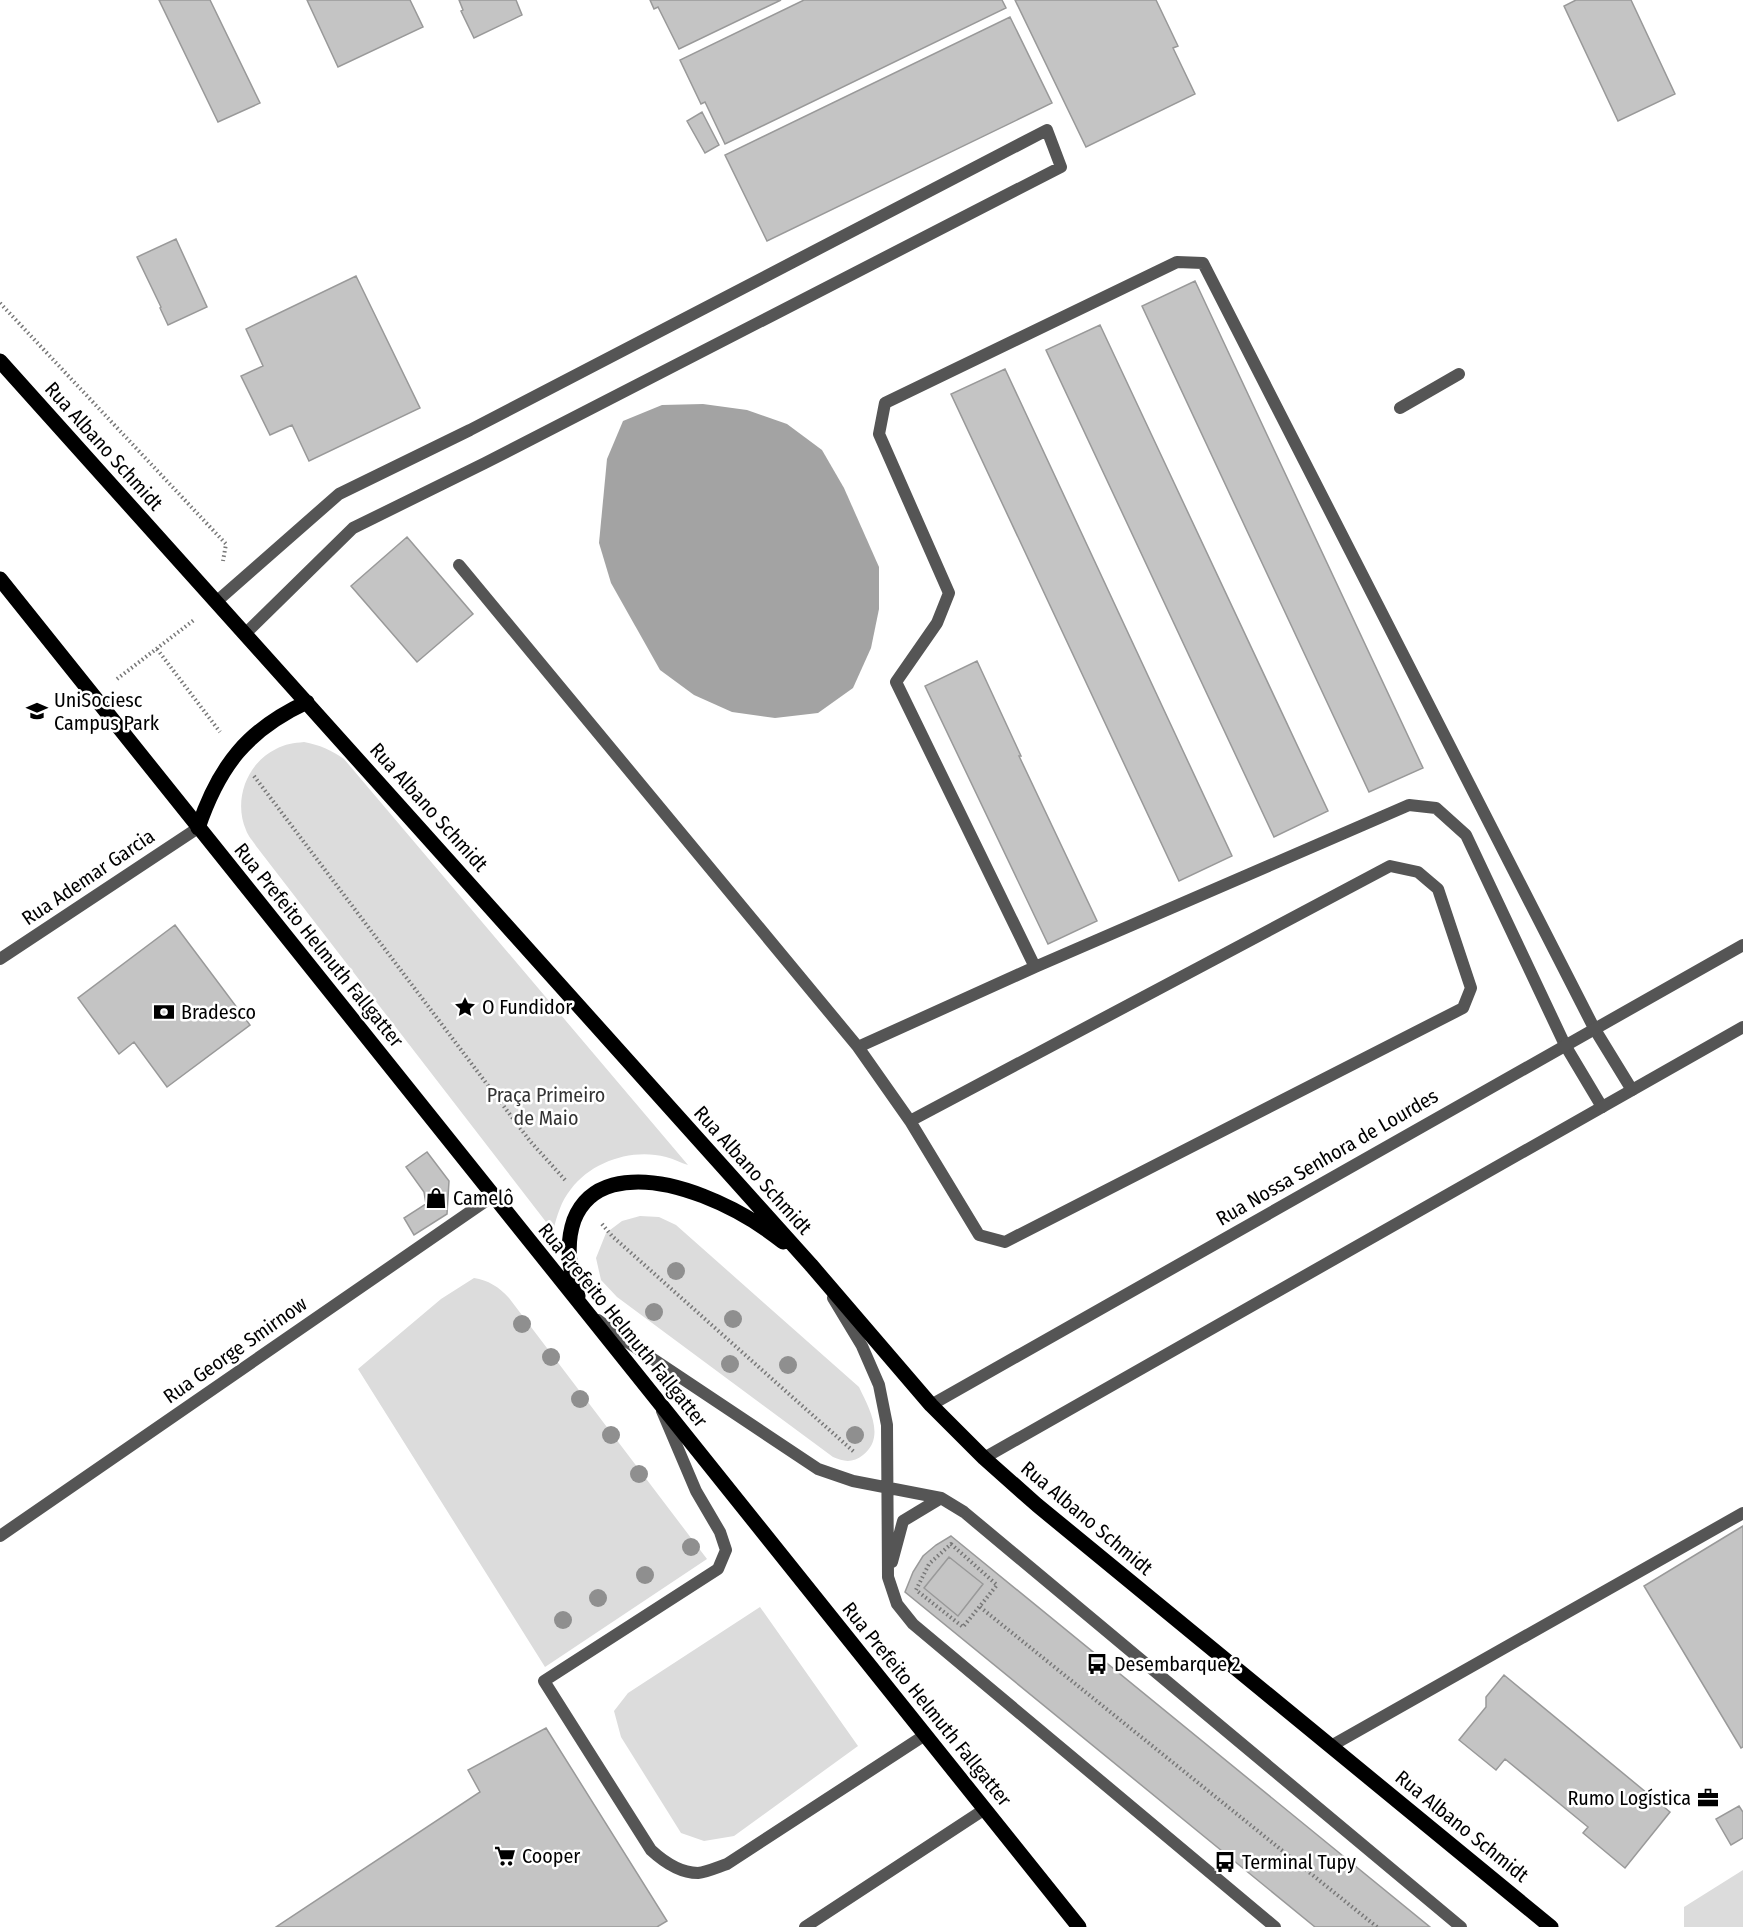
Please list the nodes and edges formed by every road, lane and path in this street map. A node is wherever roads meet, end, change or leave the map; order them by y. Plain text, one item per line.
1 (0, 303) edge
2 (0, 361) edge
3 (1459, 374) dead end
4 (1400, 408) dead end
5 (459, 565) dead end
6 (0, 579) edge
7 (216, 602) junction
8 (245, 634) junction
9 (158, 649) junction
10 (93, 696) junction
11 (307, 702) junction
12 (236, 753) junction
13 (198, 828) junction
14 (1743, 945) edge
15 (0, 959) edge
16 (1035, 967) junction
17 (1743, 1027) edge
18 (1594, 1029) junction
19 (1564, 1045) junction
20 (858, 1047) junction
21 (1632, 1090) junction
22 (1602, 1107) junction
23 (910, 1121) junction
24 (493, 1196) junction
25 (583, 1202) junction
26 (811, 1265) junction
27 (582, 1308) junction
28 (660, 1404) junction
29 (931, 1405) junction
30 (984, 1458) junction
31 (887, 1464) junction
32 (888, 1487) junction
33 (941, 1498) junction
34 (1743, 1513) edge
35 (0, 1536) edge
36 (888, 1577) junction
37 (980, 1606) junction
38 (925, 1735) junction
39 (1331, 1746) junction
40 (985, 1809) junction
41 (805, 1927) edge
42 (1079, 1927) edge
43 (1275, 1927) edge
44 (1377, 1927) edge
45 (1461, 1927) edge
46 (1551, 1927) edge

1 - 7 path
2 - 7 main road, Rua Albano Schmidt
3 - 4 street
5 - 20 street
6 - 10 main road, Rua Prefeito Helmuth Fallgatter
7 - 8 main road, Rua Albano Schmidt
7 - 8 street
7 - 9 path
8 - 11 main road, Rua Albano Schmidt
9 - 10 path
9 - 12 path
10 - 13 main road, Rua Prefeito Helmuth Fallgatter
11 - 12 main road
11 - 26 main road, Rua Albano Schmidt
12 - 13 main road
12 - 25 path
13 - 15 street, Rua Ademar Garcia
13 - 24 main road, Rua Prefeito Helmuth Fallgatter
14 - 18 street, Rua Nossa Senhora de Lourdes
16 - 18 street
16 - 19 street
16 - 20 street
17 - 21 street
18 - 19 street, Rua Nossa Senhora de Lourdes
18 - 21 street
19 - 22 street
19 - 29 street, Rua Nossa Senhora de Lourdes
20 - 23 street
21 - 22 street
22 - 30 street
23 - 23 street
24 - 27 main road, Rua Prefeito Helmuth Fallgatter
24 - 35 street, Rua George Smirnow
25 - 26 main road
25 - 27 main road
25 - 31 path
26 - 29 main road, Rua Albano Schmidt
26 - 31 street
27 - 28 main road, Rua Prefeito Helmuth Fallgatter
27 - 32 street
28 - 38 main road, Rua Prefeito Helmuth Fallgatter
28 - 38 street
29 - 30 main road, Rua Albano Schmidt
30 - 39 main road, Rua Albano Schmidt
31 - 32 street
32 - 33 street
32 - 36 street
33 - 36 street
33 - 45 street
34 - 39 street
36 - 43 street
37 - 37 path
37 - 44 path
38 - 40 main road, Rua Prefeito Helmuth Fallgatter
39 - 46 main road, Rua Albano Schmidt
40 - 41 street
40 - 42 main road, Rua Prefeito Helmuth Fallgatter

